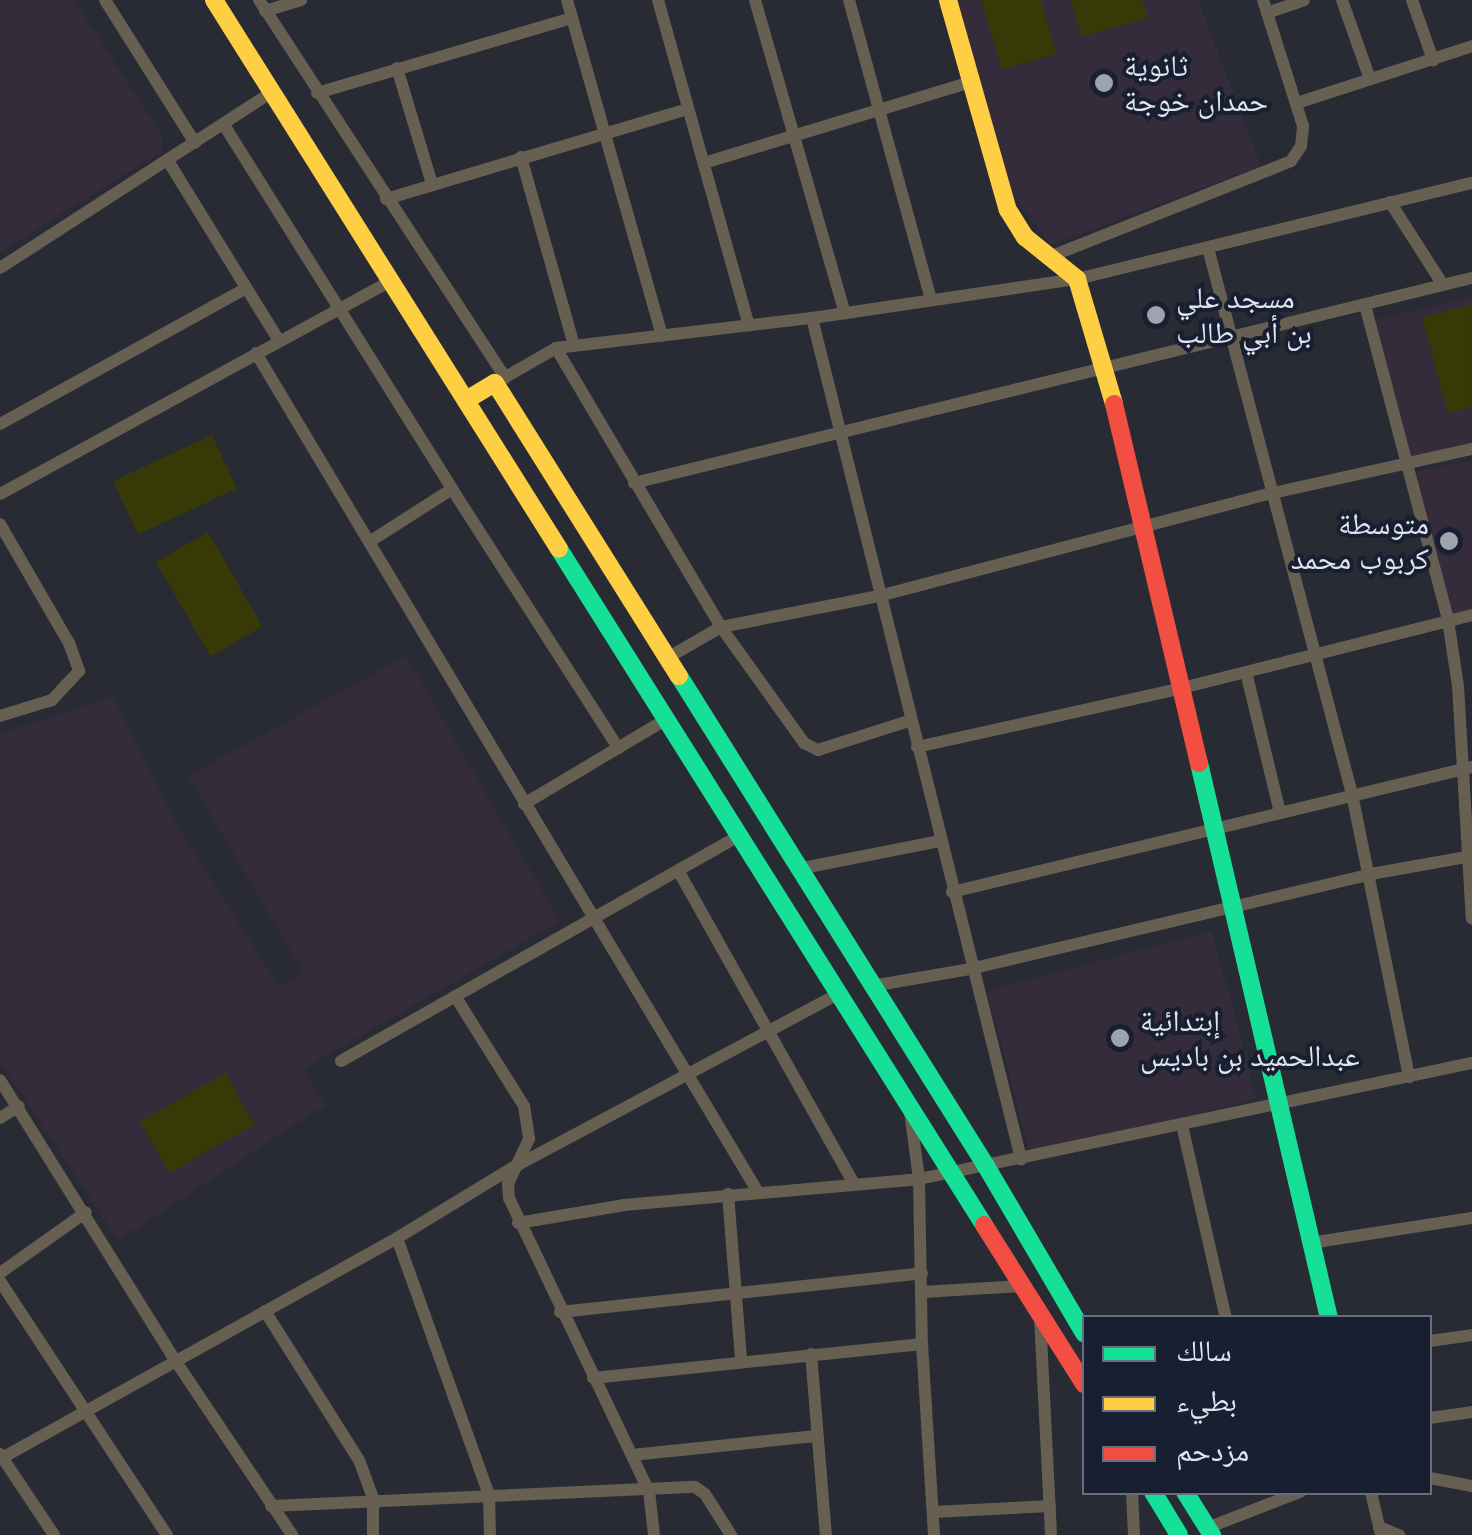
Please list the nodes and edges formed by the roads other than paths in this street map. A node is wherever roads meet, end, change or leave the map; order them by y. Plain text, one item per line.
1 (105, 0) edge
2 (214, 0) edge
3 (301, 0) edge
4 (567, 0) edge
5 (658, 0) edge
6 (755, 0) edge
7 (849, 0) edge
8 (948, 0) edge
9 (1304, 0) edge
10 (1342, 0) edge
11 (1412, 0) edge
12 (262, 6) edge
13 (1265, 6) edge
14 (572, 18) junction
15 (1472, 46) edge
16 (1433, 60) junction
17 (397, 68) junction
18 (1370, 79) junction
19 (971, 82) junction
20 (271, 93) junction
21 (317, 93) junction
22 (1297, 103) junction
23 (880, 108) junction
24 (688, 109) junction
25 (224, 125) junction
26 (604, 135) junction
27 (792, 135) junction
28 (195, 143) junction
29 (521, 158) junction
30 (168, 161) junction
31 (704, 163) junction
32 (1472, 182) edge
33 (432, 184) junction
34 (386, 199) junction
35 (1390, 202) junction
36 (1208, 248) junction
37 (1049, 257) junction
38 (0, 268) edge
39 (1472, 278) edge
40 (1077, 279) junction
41 (390, 281) junction
42 (1443, 285) junction
43 (246, 288) junction
44 (931, 299) junction
45 (1366, 305) junction
46 (340, 308) junction
47 (845, 314) junction
48 (812, 318) junction
49 (749, 326) junction
50 (1230, 335) junction
51 (662, 336) junction
52 (279, 341) junction
53 (574, 345) junction
54 (556, 348) junction
55 (256, 353) junction
56 (1106, 368) junction
57 (500, 381) junction
58 (468, 399) junction
59 (0, 424) edge
60 (840, 435) junction
61 (1472, 450) edge
62 (1407, 466) junction
63 (634, 484) junction
64 (452, 489) junction
65 (1272, 493) junction
66 (0, 494) edge
67 (0, 524) edge
68 (1144, 527) junction
69 (369, 542) junction
70 (879, 596) junction
71 (1472, 614) edge
72 (1448, 620) junction
73 (721, 628) junction
74 (1318, 654) junction
75 (668, 657) junction
76 (1246, 672) junction
77 (1465, 685) edge
78 (1178, 690) junction
79 (0, 716) edge
80 (668, 718) junction
81 (909, 721) junction
82 (618, 748) junction
83 (918, 748) junction
84 (1467, 768) edge
85 (1352, 794) junction
86 (524, 804) junction
87 (1280, 812) junction
88 (1212, 828) junction
89 (742, 834) junction
90 (940, 841) junction
91 (1470, 857) edge
92 (798, 869) junction
93 (679, 872) junction
94 (1370, 874) junction
95 (952, 892) junction
96 (1232, 906) junction
97 (593, 919) junction
98 (1472, 919) edge
99 (970, 968) junction
100 (872, 986) junction
101 (840, 993) junction
102 (455, 996) junction
103 (767, 1035) junction
104 (341, 1060) dead end
105 (1472, 1062) edge
106 (690, 1074) junction
107 (1409, 1076) junction
108 (0, 1080) edge
109 (909, 1105) junction
110 (1277, 1105) junction
111 (18, 1106) junction
112 (0, 1118) edge
113 (1182, 1125) junction
114 (1021, 1159) junction
115 (514, 1166) junction
116 (986, 1166) junction
117 (952, 1172) junction
118 (919, 1179) junction
119 (854, 1184) junction
120 (758, 1192) junction
121 (728, 1194) junction
122 (86, 1212) junction
123 (1472, 1218) edge
124 (518, 1223) junction
125 (397, 1238) junction
126 (1310, 1242) junction
127 (0, 1272) edge
128 (922, 1274) junction
129 (0, 1281) edge
130 (1022, 1286) junction
131 (922, 1292) junction
132 (736, 1293) junction
133 (265, 1311) junction
134 (560, 1312) junction
135 (1040, 1314) junction
136 (1225, 1314) edge
137 (1328, 1315) edge
138 (1082, 1330) edge
139 (1472, 1335) edge
140 (1432, 1341) edge
141 (922, 1344) junction
142 (811, 1354) junction
143 (175, 1360) junction
144 (741, 1361) junction
145 (593, 1378) junction
146 (1082, 1381) edge
147 (1472, 1412) edge
148 (84, 1413) junction
149 (1432, 1418) edge
150 (816, 1436) junction
151 (632, 1454) junction
152 (1, 1457) edge
153 (1432, 1478) edge
154 (1472, 1486) edge
155 (649, 1491) junction
156 (489, 1495) junction
157 (1132, 1495) edge
158 (1155, 1495) edge
159 (1187, 1495) edge
160 (1293, 1495) edge
161 (1372, 1495) edge
162 (372, 1498) junction
163 (271, 1506) junction
164 (1050, 1506) junction
165 (933, 1512) junction
166 (1380, 1531) edge
167 (1209, 1532) edge
168 (54, 1535) edge
169 (166, 1535) edge
170 (292, 1535) edge
171 (373, 1535) edge
172 (490, 1535) edge
173 (654, 1535) edge
174 (731, 1535) edge
175 (826, 1535) edge
176 (934, 1535) edge
177 (1051, 1535) edge
178 (1134, 1535) edge
179 (1179, 1535) edge
180 (1399, 1535) edge

1 - 28 street
2 - 20 main road
3 - 12 street
4 - 14 street
5 - 24 street
6 - 27 street
7 - 23 street
8 - 19 main road
9 - 13 street
10 - 18 street
11 - 16 street
12 - 21 street
13 - 22 street
14 - 17 street
14 - 26 street
15 - 16 street
16 - 18 street
17 - 21 street
17 - 33 street
18 - 22 street
19 - 23 street
19 - 37 main road
20 - 25 street
20 - 41 main road
21 - 34 street
22 - 37 street
23 - 27 street
23 - 44 street
24 - 26 street
24 - 31 street
25 - 28 street
25 - 46 street
26 - 29 street
26 - 51 street
27 - 31 street
27 - 47 street
28 - 30 street
29 - 33 street
29 - 53 street
30 - 38 street
30 - 43 street
31 - 49 street
32 - 35 street
33 - 34 street
34 - 57 street
35 - 36 street
35 - 42 street
36 - 40 street
36 - 50 street
37 - 40 main road
39 - 42 street
40 - 44 street
40 - 56 main road
41 - 46 street
41 - 58 main road
42 - 45 street
43 - 52 street
43 - 59 street
44 - 47 street
45 - 50 street
45 - 62 street
46 - 52 street
46 - 64 street
47 - 48 street
48 - 49 street
48 - 60 street
49 - 51 street
50 - 56 street
50 - 65 street
51 - 53 street
52 - 55 street
53 - 54 street
54 - 57 street
54 - 63 street
55 - 66 street
55 - 69 street
56 - 60 street
56 - 68 main road
57 - 58 main road
57 - 75 main road
58 - 80 main road
60 - 63 street
60 - 70 street
61 - 62 street
62 - 65 street
62 - 72 street
63 - 73 street
64 - 69 street
64 - 82 street
65 - 68 street
65 - 74 street
67 - 79 street
68 - 70 street
68 - 78 main road
69 - 86 street
70 - 73 street
70 - 81 street
71 - 72 street
72 - 74 street
72 - 77 street
73 - 75 street
73 - 81 street
74 - 76 street
74 - 85 street
75 - 92 main road
76 - 78 street
76 - 87 street
77 - 84 street
78 - 83 street
78 - 88 main road
80 - 82 street
80 - 89 main road
81 - 83 street
82 - 86 street
83 - 90 street
84 - 85 street
84 - 91 street
85 - 87 street
85 - 94 street
86 - 97 street
87 - 88 street
88 - 95 street
88 - 96 main road
89 - 93 street
89 - 101 main road
90 - 92 street
90 - 95 street
91 - 94 street
91 - 98 street
92 - 100 main road
93 - 97 street
93 - 103 street
94 - 96 street
94 - 107 street
95 - 99 street
96 - 99 street
96 - 110 main road
97 - 102 street
97 - 106 street
99 - 100 street
99 - 114 street
100 - 116 main road
101 - 103 street
101 - 109 main road
102 - 104 street
102 - 115 street
103 - 106 street
103 - 119 street
105 - 107 street
106 - 115 street
106 - 120 street
107 - 110 street
108 - 111 street
109 - 117 main road
109 - 118 street
110 - 113 street
110 - 126 main road
111 - 112 street
111 - 122 street
113 - 114 street
113 - 136 street
114 - 116 street
115 - 124 street
115 - 125 street
116 - 117 street
116 - 138 main road
117 - 118 street
117 - 130 main road
118 - 119 street
118 - 128 street
119 - 120 street
120 - 121 street
121 - 124 street
121 - 132 street
122 - 127 street
122 - 143 street
123 - 126 street
124 - 134 street
125 - 133 street
125 - 156 street
126 - 137 main road
128 - 131 street
128 - 132 street
129 - 148 street
130 - 131 street
130 - 135 main road
131 - 141 street
132 - 134 street
132 - 144 street
133 - 143 street
133 - 162 street
134 - 145 street
135 - 146 main road
135 - 164 street
139 - 140 street
141 - 142 street
141 - 165 street
142 - 144 street
142 - 150 street
143 - 148 street
143 - 163 street
144 - 145 street
145 - 151 street
147 - 149 street
148 - 152 street
148 - 169 street
150 - 151 street
150 - 175 street
151 - 155 street
152 - 168 street
153 - 154 street
155 - 156 street
155 - 173 street
155 - 174 street
156 - 162 street
156 - 172 street
157 - 178 street
158 - 179 main road
159 - 167 main road
160 - 167 street
161 - 166 street
162 - 163 street
162 - 171 street
163 - 170 street
164 - 165 street
164 - 177 street
165 - 176 street
166 - 180 street

